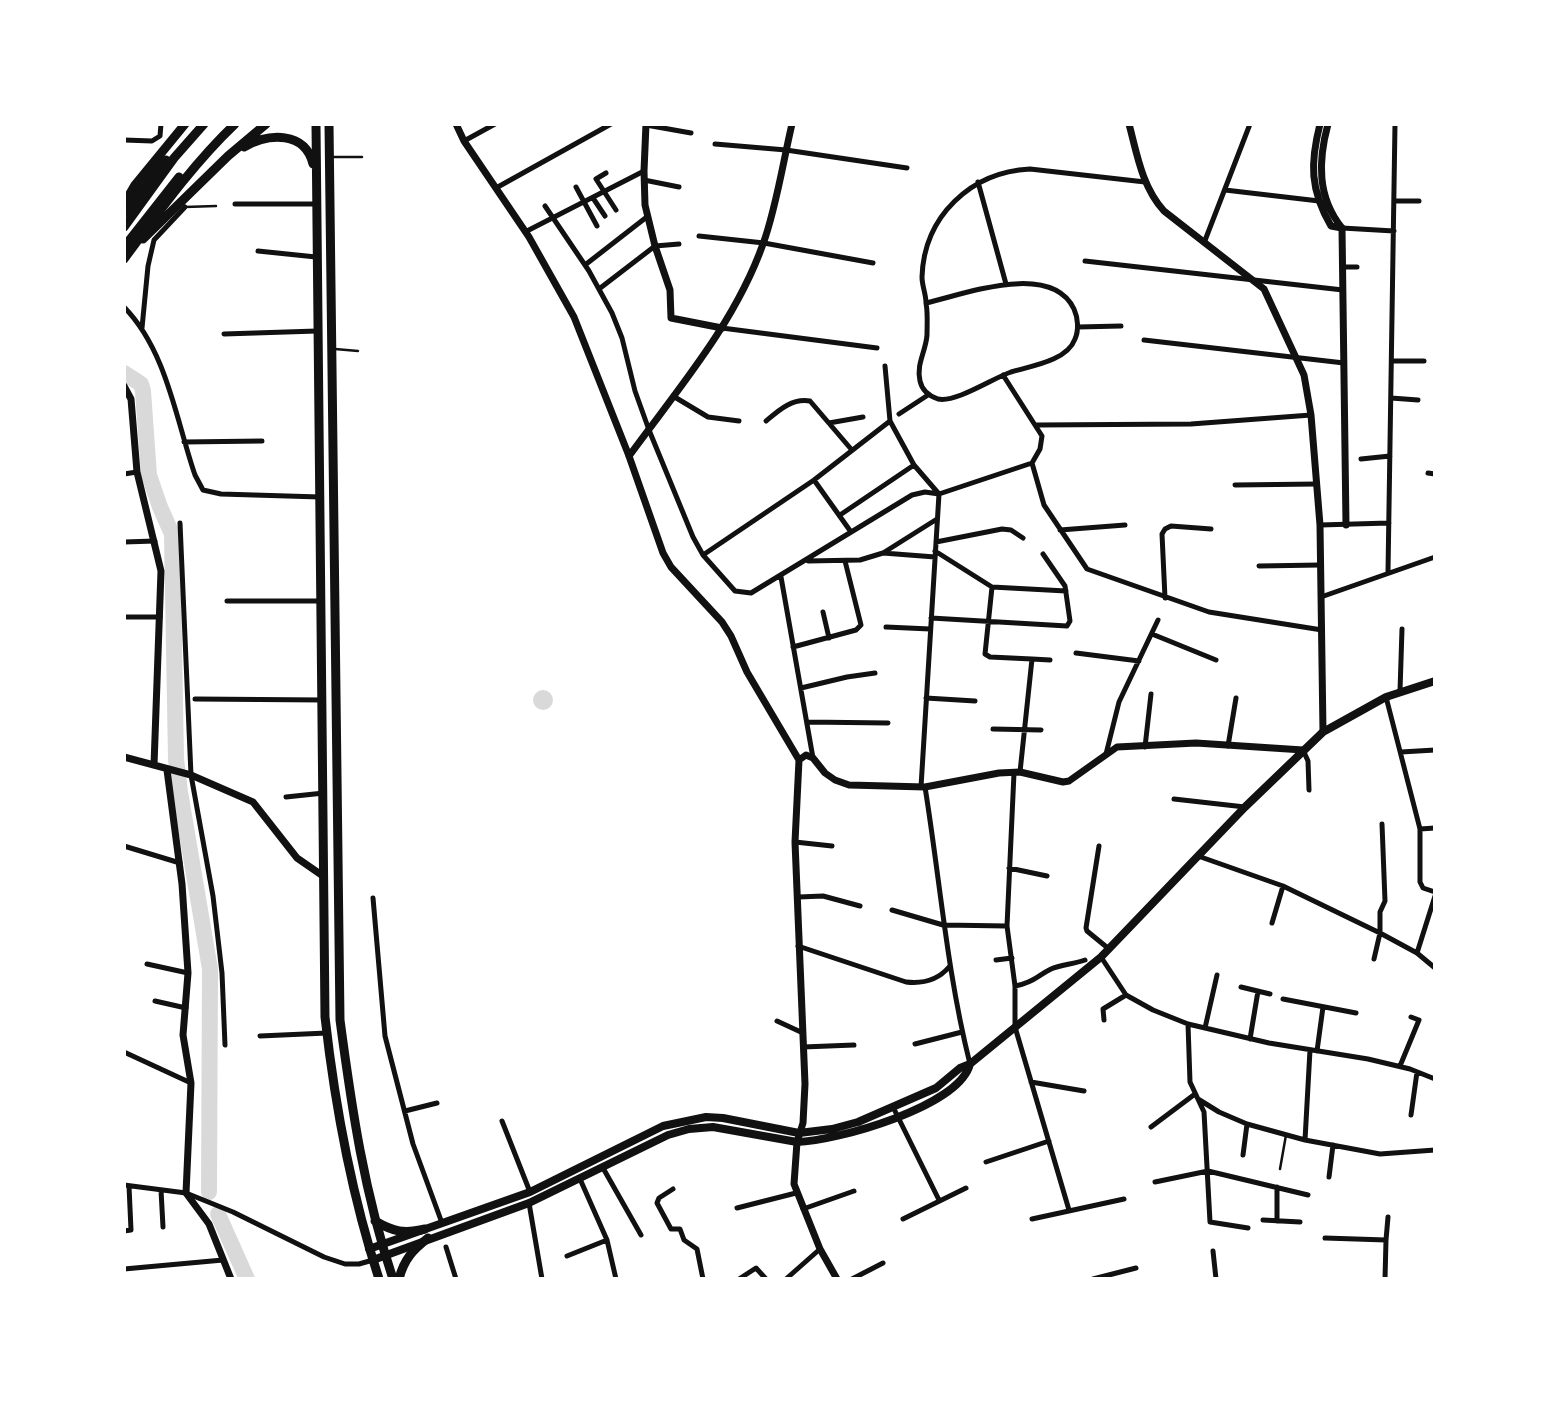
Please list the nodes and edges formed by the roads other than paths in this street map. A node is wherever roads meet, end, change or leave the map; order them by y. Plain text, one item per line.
1 (162, 124) edge
2 (185, 124) edge
3 (197, 124) edge
4 (204, 124) edge
5 (230, 124) edge
6 (235, 124) edge
7 (266, 124) edge
8 (316, 124) edge
9 (456, 124) edge
10 (495, 124) edge
11 (611, 124) edge
12 (792, 124) edge
13 (1129, 124) edge
14 (1251, 124) edge
15 (1320, 124) edge
16 (1328, 124) edge
17 (1395, 124) edge
18 (646, 125) edge
19 (330, 128) edge
20 (691, 134) dead end
21 (316, 136) junction
22 (124, 140) edge
23 (464, 141) junction
24 (715, 144) dead end
25 (786, 150) junction
26 (228, 156) junction
27 (329, 157) junction
28 (362, 157) dead end
29 (906, 167) dead end
30 (644, 171) junction
31 (316, 173) junction
32 (606, 173) dead end
33 (644, 180) junction
34 (978, 182) junction
35 (1145, 182) junction
36 (576, 187) dead end
37 (679, 187) dead end
38 (496, 188) junction
39 (1225, 190) junction
40 (604, 192) junction
41 (593, 198) junction
42 (1323, 201) junction
43 (1394, 201) junction
44 (1419, 201) dead end
45 (584, 203) junction
46 (124, 204) edge
47 (235, 204) dead end
48 (316, 204) junction
49 (216, 206) dead end
50 (545, 206) dead end
51 (185, 207) joint
52 (616, 210) dead end
53 (124, 212) edge
54 (605, 216) dead end
55 (648, 216) junction
56 (554, 218) junction
57 (597, 226) dead end
58 (124, 227) edge
59 (1342, 228) junction
60 (1394, 231) junction
61 (525, 232) junction
62 (699, 236) dead end
63 (764, 243) junction
64 (1204, 243) junction
65 (679, 244) dead end
66 (655, 246) junction
67 (258, 251) dead end
68 (125, 254) edge
69 (316, 257) junction
70 (1085, 261) dead end
71 (873, 263) dead end
72 (585, 265) junction
73 (1343, 267) junction
74 (1357, 267) dead end
75 (1255, 281) junction
76 (1006, 284) junction
77 (598, 289) junction
78 (1343, 290) junction
79 (926, 303) junction
80 (124, 307) edge
81 (1121, 326) dead end
82 (1078, 327) junction
83 (142, 328) junction
84 (722, 328) junction
85 (317, 331) junction
86 (224, 334) dead end
87 (1144, 340) dead end
88 (877, 348) dead end
89 (332, 349) junction
90 (358, 351) dead end
91 (1298, 358) junction
92 (1392, 361) junction
93 (1424, 361) dead end
94 (1344, 363) junction
95 (885, 366) dead end
96 (1003, 375) junction
97 (124, 386) edge
98 (928, 394) junction
99 (673, 396) junction
100 (1391, 398) junction
101 (1418, 400) dead end
102 (899, 414) dead end
103 (1311, 415) junction
104 (863, 417) dead end
105 (739, 421) dead end
106 (766, 421) dead end
107 (890, 421) junction
108 (829, 422) junction
109 (1037, 425) junction
110 (649, 430) junction
111 (262, 441) dead end
112 (184, 442) junction
113 (851, 449) junction
114 (629, 456) junction
115 (1390, 456) junction
116 (1361, 459) dead end
117 (1032, 463) junction
118 (914, 465) junction
119 (137, 472) junction
120 (124, 474) edge
121 (814, 480) junction
122 (1317, 484) junction
123 (1235, 485) dead end
124 (939, 494) junction
125 (320, 497) junction
126 (840, 515) junction
127 (937, 519) junction
128 (180, 523) dead end
129 (1389, 523) junction
130 (1320, 525) junction
131 (1346, 525) junction
132 (1125, 526) dead end
133 (1211, 529) dead end
134 (1060, 530) junction
135 (851, 532) junction
136 (1023, 538) dead end
137 (155, 541) junction
138 (124, 542) edge
139 (936, 542) junction
140 (883, 553) junction
141 (935, 554) junction
142 (1043, 554) dead end
143 (703, 555) junction
144 (1435, 557) edge
145 (845, 561) junction
146 (805, 562) junction
147 (1320, 565) junction
148 (1259, 566) dead end
149 (1388, 572) junction
150 (780, 577) junction
151 (992, 587) junction
152 (1066, 591) junction
153 (1321, 597) junction
154 (1164, 598) junction
155 (227, 601) dead end
156 (322, 601) junction
157 (823, 612) dead end
158 (124, 617) edge
159 (160, 617) junction
160 (931, 618) junction
161 (1158, 620) dead end
162 (987, 621) junction
163 (887, 627) dead end
164 (930, 629) junction
165 (1402, 629) dead end
166 (1322, 630) junction
167 (1152, 634) junction
168 (829, 638) junction
169 (793, 647) junction
170 (1076, 653) dead end
171 (1032, 659) junction
172 (1050, 660) dead end
173 (1216, 660) dead end
174 (1139, 661) junction
175 (875, 673) dead end
176 (1435, 681) edge
177 (801, 688) junction
178 (1399, 691) junction
179 (1151, 694) dead end
180 (1386, 697) junction
181 (926, 698) junction
182 (1236, 698) dead end
183 (195, 699) dead end
184 (323, 700) junction
185 (975, 701) dead end
186 (807, 722) junction
187 (888, 723) dead end
188 (993, 729) dead end
189 (1025, 730) junction
190 (1041, 730) dead end
191 (1323, 732) junction
192 (1228, 746) junction
193 (1144, 747) junction
194 (1303, 750) junction
195 (1435, 750) edge
196 (1401, 752) junction
197 (1106, 754) junction
198 (124, 757) edge
199 (813, 758) junction
200 (799, 760) junction
201 (153, 765) junction
202 (167, 769) junction
203 (1017, 772) junction
204 (191, 775) junction
205 (923, 787) junction
206 (1309, 790) dead end
207 (324, 793) junction
208 (286, 797) dead end
209 (1174, 799) dead end
210 (1245, 807) junction
211 (1382, 824) dead end
212 (1435, 828) edge
213 (1420, 829) junction
214 (795, 842) junction
215 (124, 846) edge
216 (832, 846) dead end
217 (1099, 846) dead end
218 (1198, 856) junction
219 (180, 863) junction
220 (1009, 868) junction
221 (323, 876) junction
222 (1047, 876) dead end
223 (338, 881) junction
224 (1283, 886) junction
225 (1435, 894) edge
226 (799, 897) junction
227 (373, 898) dead end
228 (860, 906) dead end
229 (892, 910) dead end
230 (1272, 923) dead end
231 (943, 925) junction
232 (1007, 926) junction
233 (1380, 933) junction
234 (798, 946) junction
235 (1109, 949) junction
236 (1417, 953) junction
237 (1101, 957) junction
238 (1012, 958) junction
239 (1374, 959) dead end
240 (996, 960) dead end
241 (1085, 960) dead end
242 (147, 964) dead end
243 (949, 967) junction
244 (1435, 968) edge
245 (188, 974) junction
246 (1217, 975) dead end
247 (1015, 986) junction
248 (1241, 987) dead end
249 (1258, 991) junction
250 (1270, 994) dead end
251 (1126, 995) junction
252 (1283, 999) dead end
253 (155, 1001) dead end
254 (186, 1007) junction
255 (1323, 1007) junction
256 (1356, 1013) dead end
257 (1411, 1017) dead end
258 (1104, 1020) dead end
259 (777, 1021) dead end
260 (1188, 1024) junction
261 (1015, 1027) junction
262 (1205, 1028) junction
263 (962, 1032) junction
264 (327, 1033) junction
265 (803, 1033) junction
266 (260, 1035) dead end
267 (1250, 1039) junction
268 (915, 1044) dead end
269 (225, 1045) dead end
270 (854, 1045) dead end
271 (803, 1047) junction
272 (1313, 1050) junction
273 (124, 1052) edge
274 (970, 1064) junction
275 (1400, 1066) junction
276 (1417, 1072) junction
277 (1435, 1079) edge
278 (1031, 1082) junction
279 (191, 1083) junction
280 (1084, 1091) dead end
281 (1196, 1096) junction
282 (437, 1103) dead end
283 (893, 1107) junction
284 (404, 1111) junction
285 (1412, 1115) dead end
286 (898, 1116) junction
287 (502, 1121) dead end
288 (1247, 1124) junction
289 (1151, 1127) dead end
290 (1286, 1135) junction
291 (797, 1138) junction
292 (1305, 1140) junction
293 (1049, 1142) junction
294 (1333, 1145) junction
295 (1435, 1150) edge
296 (1243, 1155) dead end
297 (986, 1161) dead end
298 (603, 1168) junction
299 (1280, 1169) dead end
300 (1208, 1171) junction
301 (1329, 1177) dead end
302 (580, 1179) junction
303 (1155, 1182) dead end
304 (127, 1185) edge
305 (966, 1188) dead end
306 (1277, 1188) junction
307 (161, 1189) junction
308 (673, 1189) dead end
309 (854, 1191) dead end
310 (530, 1192) junction
311 (186, 1193) junction
312 (796, 1193) junction
313 (1308, 1195) dead end
314 (1124, 1199) dead end
315 (939, 1200) junction
316 (529, 1203) junction
317 (737, 1208) dead end
318 (803, 1209) junction
319 (1069, 1210) junction
320 (1388, 1217) dead end
321 (903, 1219) dead end
322 (1032, 1219) dead end
323 (1263, 1220) dead end
324 (375, 1221) junction
325 (1277, 1221) junction
326 (1300, 1222) dead end
327 (442, 1223) junction
328 (163, 1227) dead end
329 (1248, 1228) dead end
330 (124, 1231) edge
331 (427, 1233) junction
332 (640, 1235) dead end
333 (1325, 1238) dead end
334 (607, 1240) junction
335 (1387, 1240) junction
336 (446, 1247) dead end
337 (369, 1249) junction
338 (383, 1250) junction
339 (820, 1250) junction
340 (1213, 1251) dead end
341 (567, 1256) dead end
342 (223, 1260) junction
343 (373, 1260) junction
344 (883, 1263) dead end
345 (1136, 1268) dead end
346 (124, 1269) edge
347 (1106, 1277) edge
348 (231, 1279) edge
349 (379, 1279) edge
350 (393, 1279) edge
351 (399, 1279) edge
352 (456, 1279) edge
353 (542, 1279) edge
354 (616, 1279) edge
355 (703, 1279) edge
356 (739, 1279) edge
357 (766, 1279) edge
358 (786, 1279) edge
359 (837, 1279) edge
360 (852, 1279) edge
361 (1093, 1279) edge
362 (1216, 1279) edge
363 (1384, 1279) edge

1 - 22 street
2 - 46 main road
3 - 53 main road
4 - 58 main road
5 - 68 main road
6 - 68 main road
7 - 26 main road
8 - 21 main road
9 - 23 street
10 - 23 street
11 - 38 street
12 - 25 street
13 - 35 street
14 - 39 street
15 - 42 street
16 - 42 street
17 - 43 street
18 - 20 street
18 - 30 street
19 - 21 main road
19 - 27 main road
21 - 31 main road
23 - 38 street
24 - 25 street
25 - 29 street
25 - 63 street
26 - 31 main road
26 - 68 main road
27 - 28 lane
27 - 89 main road
30 - 33 street
30 - 40 street
31 - 48 main road
32 - 40 street
33 - 37 street
33 - 55 street
34 - 35 street
34 - 76 street
34 - 79 street
35 - 64 street
36 - 45 street
38 - 61 street
39 - 42 street
39 - 64 street
40 - 41 street
40 - 52 street
41 - 45 street
41 - 54 street
42 - 59 street
43 - 44 street
43 - 60 street
45 - 56 street
45 - 57 street
47 - 48 street
48 - 69 main road
49 - 51 lane
50 - 56 street
51 - 83 street
55 - 66 street
55 - 72 street
56 - 61 street
56 - 72 street
59 - 60 street
59 - 73 street
60 - 92 street
61 - 114 street
62 - 63 street
63 - 71 street
63 - 84 street
64 - 75 street
65 - 66 street
66 - 77 street
66 - 84 street
67 - 69 street
69 - 85 main road
70 - 75 street
72 - 77 street
73 - 74 street
73 - 78 street
75 - 78 street
75 - 91 street
76 - 79 street
76 - 82 street
77 - 110 street
78 - 94 street
79 - 98 street
80 - 83 street
81 - 82 street
82 - 96 street
83 - 112 street
84 - 88 street
84 - 99 street
85 - 86 street
85 - 125 main road
87 - 91 street
89 - 90 lane
89 - 223 main road
91 - 94 street
91 - 103 street
92 - 93 street
92 - 100 street
94 - 131 street
95 - 107 street
96 - 98 street
96 - 109 street
97 - 119 street
98 - 102 street
99 - 105 street
99 - 110 street
100 - 101 street
100 - 115 street
103 - 109 street
103 - 122 street
104 - 108 street
106 - 108 street
107 - 113 street
107 - 118 street
108 - 113 street
109 - 117 street
110 - 114 street
110 - 143 street
111 - 112 street
112 - 125 street
113 - 121 street
114 - 200 street
115 - 116 street
115 - 129 street
117 - 124 street
117 - 134 street
118 - 124 street
118 - 126 street
119 - 120 street
119 - 137 street
121 - 126 street
121 - 143 street
122 - 123 street
122 - 130 street
124 - 127 street
124 - 135 street
125 - 156 main road
126 - 135 street
127 - 139 street
127 - 140 street
128 - 204 street
129 - 131 street
129 - 149 street
130 - 131 street
130 - 147 street
132 - 134 street
133 - 154 street
134 - 154 street
135 - 146 street
136 - 139 street
137 - 138 street
137 - 159 street
139 - 141 street
140 - 141 street
140 - 145 street
141 - 151 street
141 - 160 street
142 - 152 street
143 - 150 street
144 - 149 street
145 - 146 street
145 - 168 street
146 - 150 street
147 - 148 street
147 - 153 street
149 - 153 street
150 - 169 street
151 - 152 street
151 - 162 street
152 - 162 street
153 - 166 street
154 - 166 street
155 - 156 street
156 - 184 main road
157 - 168 street
158 - 159 street
159 - 201 street
160 - 162 street
160 - 164 street
161 - 167 street
162 - 171 street
163 - 164 street
164 - 181 street
165 - 178 street
166 - 191 street
167 - 173 street
167 - 174 street
168 - 169 street
169 - 177 street
170 - 174 street
171 - 172 street
171 - 189 street
174 - 197 street
175 - 177 street
176 - 178 main road
177 - 186 street
178 - 180 main road
179 - 193 street
180 - 191 main road
180 - 196 street
181 - 185 street
181 - 205 street
182 - 192 street
183 - 184 street
184 - 207 main road
186 - 187 street
186 - 199 street
188 - 189 street
189 - 190 street
189 - 203 street
191 - 194 main road
192 - 193 street
192 - 194 street
193 - 197 street
194 - 206 street
194 - 210 main road
195 - 196 street
196 - 213 street
197 - 203 street
198 - 201 street
199 - 200 street
199 - 205 street
200 - 214 street
201 - 202 street
202 - 204 street
202 - 219 street
203 - 205 street
203 - 220 street
204 - 221 street
204 - 269 street
205 - 231 street
207 - 208 street
207 - 221 main road
209 - 210 street
210 - 218 main road
211 - 233 street
212 - 213 street
213 - 225 street
214 - 216 street
214 - 226 street
215 - 219 street
217 - 235 street
218 - 224 street
218 - 235 main road
219 - 245 street
220 - 222 street
220 - 232 street
221 - 223 main road
221 - 264 main road
223 - 324 main road
224 - 230 street
224 - 233 street
225 - 236 street
226 - 228 street
226 - 234 street
227 - 284 street
229 - 231 street
231 - 232 street
231 - 243 street
232 - 238 street
233 - 236 street
233 - 239 street
234 - 243 street
234 - 265 street
235 - 237 main road
236 - 244 street
237 - 251 street
237 - 261 main road
238 - 240 street
238 - 247 street
241 - 247 street
242 - 245 street
243 - 263 street
245 - 254 street
246 - 262 street
247 - 261 street
248 - 249 street
249 - 250 street
249 - 267 street
251 - 258 street
251 - 260 street
252 - 255 street
253 - 254 street
254 - 279 street
255 - 256 street
255 - 272 street
257 - 275 street
259 - 265 street
260 - 262 street
260 - 281 street
261 - 274 main road
261 - 278 street
262 - 267 street
263 - 268 street
263 - 274 street
264 - 266 street
264 - 337 main road
265 - 271 street
267 - 272 street
270 - 271 street
271 - 291 street
272 - 275 street
272 - 292 street
273 - 279 street
274 - 283 main road
274 - 286 main road
275 - 276 street
276 - 277 street
276 - 285 street
278 - 280 street
278 - 293 street
279 - 311 street
281 - 288 street
281 - 289 street
281 - 300 street
282 - 284 street
283 - 286 street
283 - 291 main road
284 - 327 street
286 - 291 main road
286 - 315 street
287 - 310 street
288 - 290 street
288 - 296 street
290 - 292 street
290 - 299 lane
291 - 298 main road
291 - 310 main road
291 - 312 street
292 - 294 street
293 - 297 street
293 - 319 street
294 - 295 street
294 - 301 street
298 - 302 main road
298 - 332 street
300 - 303 street
300 - 306 street
300 - 329 street
302 - 316 main road
302 - 334 street
304 - 307 street
304 - 330 street
305 - 315 street
306 - 313 street
306 - 325 street
307 - 311 street
307 - 328 street
308 - 355 street
309 - 318 street
310 - 327 main road
311 - 342 street
311 - 343 street
312 - 317 street
312 - 318 street
314 - 319 street
315 - 321 street
316 - 331 main road
316 - 353 street
318 - 339 street
319 - 322 street
320 - 335 street
323 - 325 street
324 - 331 main road
324 - 338 main road
325 - 326 street
327 - 331 main road
331 - 338 main road
331 - 351 main road
333 - 335 street
334 - 341 street
334 - 354 street
335 - 363 street
336 - 352 street
337 - 338 main road
337 - 343 main road
338 - 343 main road
338 - 350 main road
339 - 358 street
339 - 359 street
340 - 362 street
342 - 346 street
342 - 348 street
343 - 349 main road
344 - 360 street
345 - 347 street
347 - 361 street
356 - 357 street

